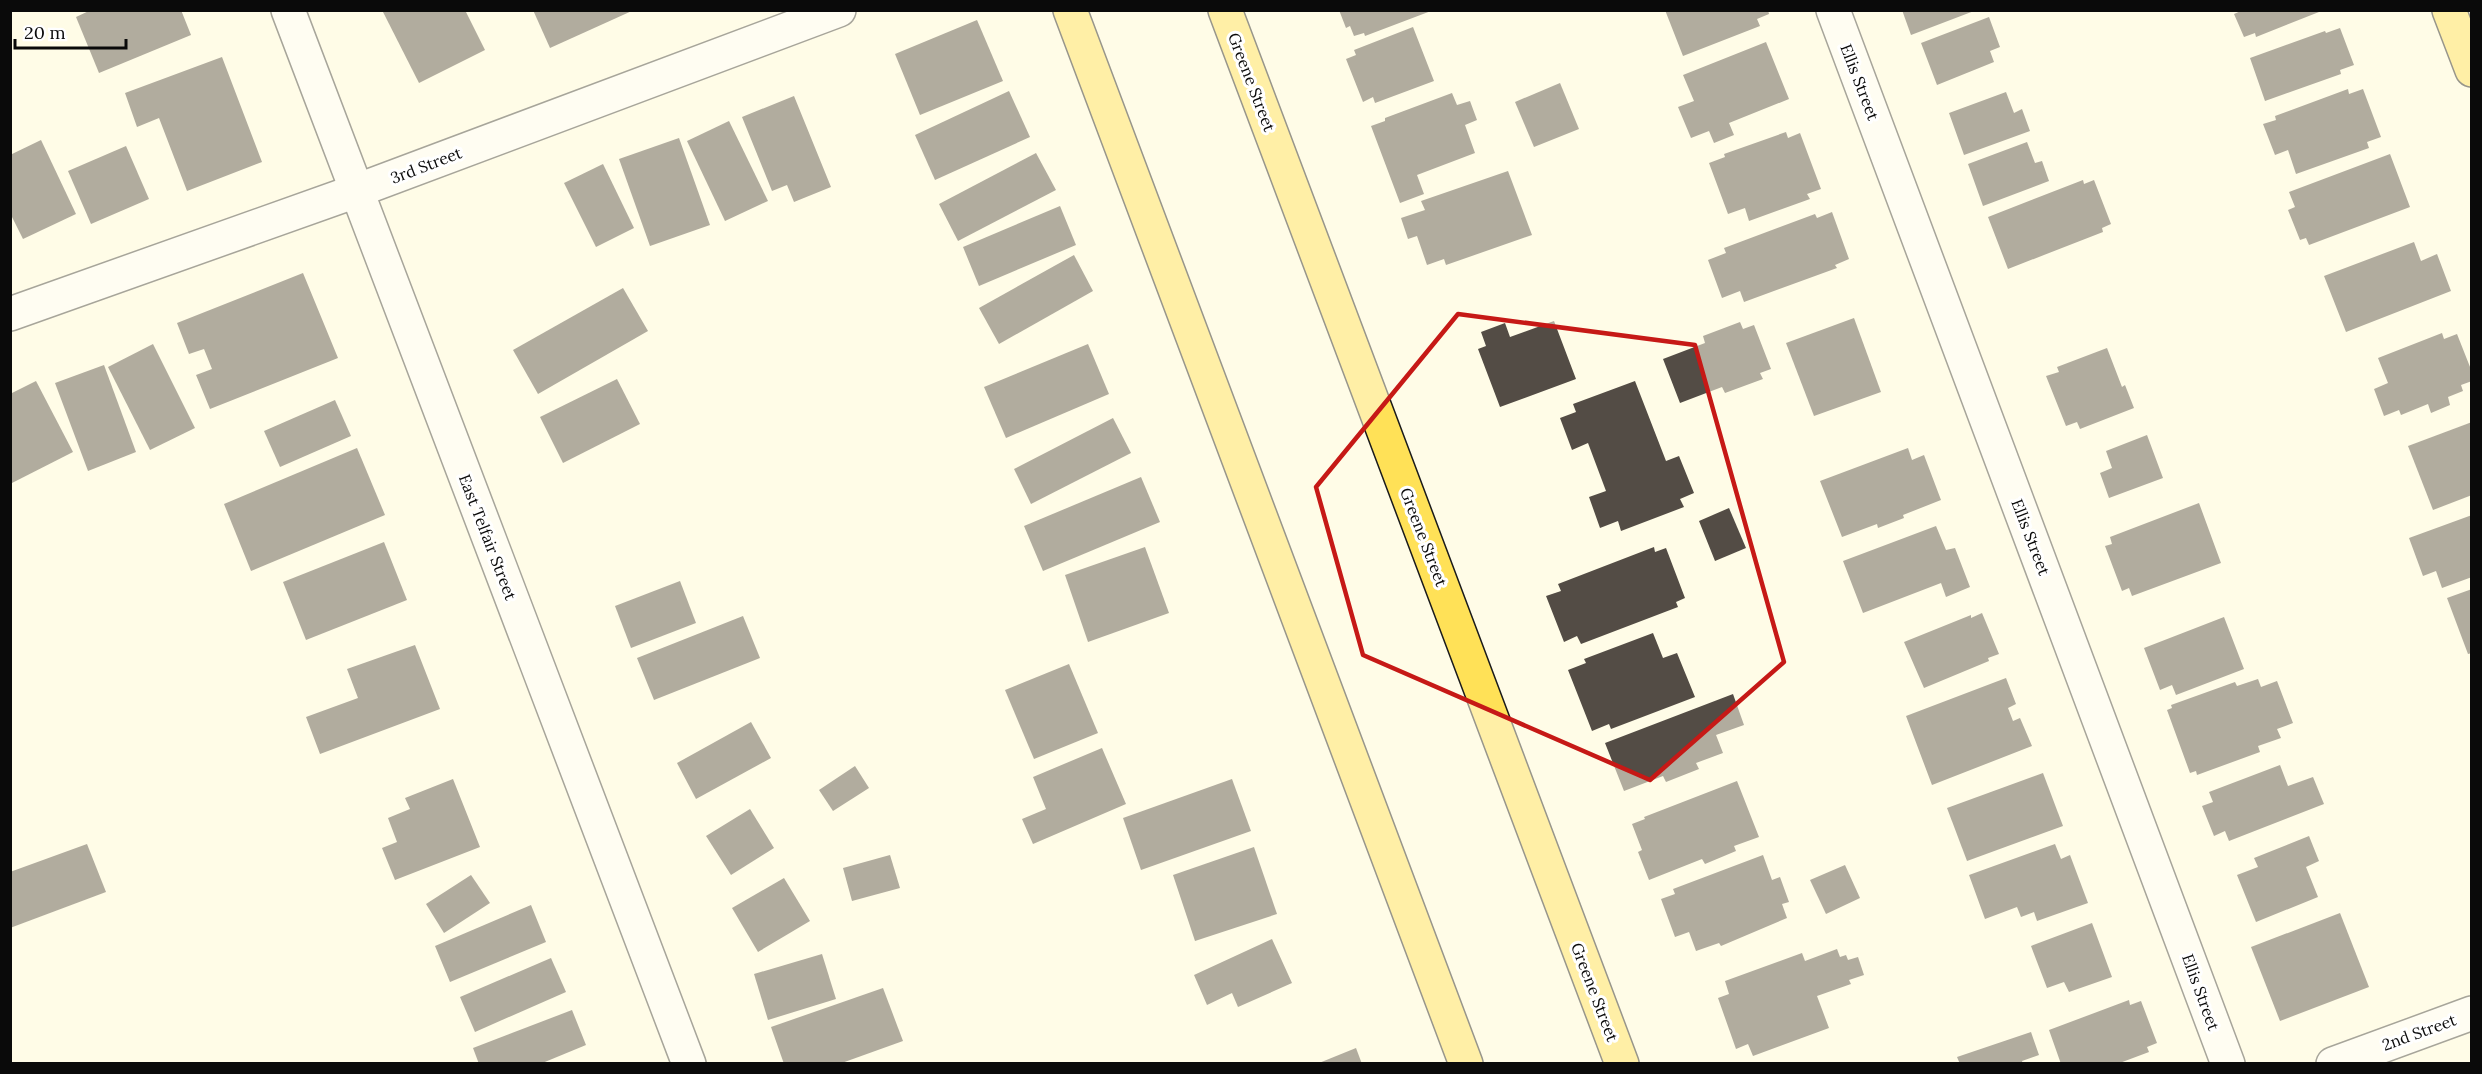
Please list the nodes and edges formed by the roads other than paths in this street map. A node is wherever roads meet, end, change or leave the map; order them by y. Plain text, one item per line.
1 (288, 10) edge
2 (1070, 10) edge
3 (1225, 10) edge
4 (1833, 10) edge
5 (2449, 10) edge
6 (820, 14) edge
7 (2472, 70) edge
8 (356, 191) junction
9 (10, 314) edge
10 (2472, 1013) edge
11 (689, 1064) edge
12 (1466, 1064) edge
13 (1622, 1064) edge
14 (2228, 1064) edge
15 (2333, 1064) edge

1 - 8 street, East Telfair Street
2 - 12 main road
3 - 13 main road, Greene Street
4 - 14 street, Ellis Street
5 - 7 main road
6 - 8 street, 3rd Street
8 - 9 street, 3rd Street
8 - 11 street, East Telfair Street
10 - 15 street, 2nd Street

